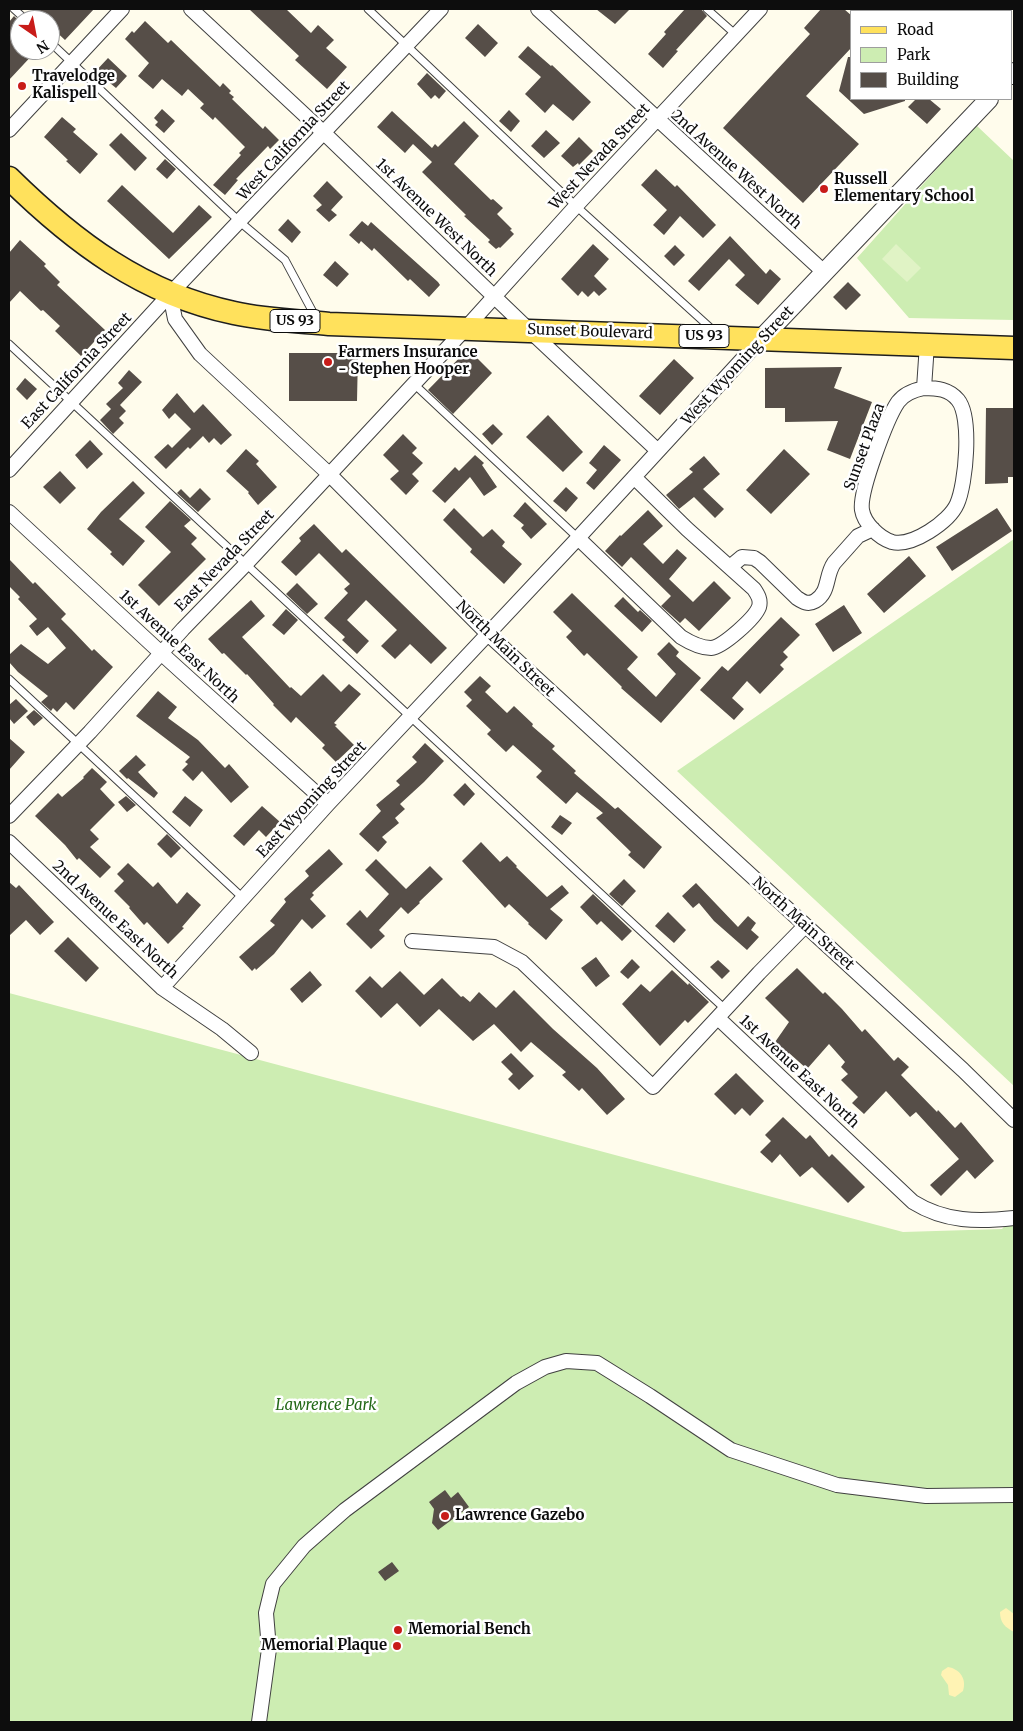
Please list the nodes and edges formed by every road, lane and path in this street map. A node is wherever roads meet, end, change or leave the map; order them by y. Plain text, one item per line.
1 (122, 9) edge
2 (191, 9) edge
3 (368, 9) edge
4 (441, 9) edge
5 (538, 9) edge
6 (707, 9) edge
7 (760, 9) edge
8 (735, 34) junction
9 (407, 45) junction
10 (60, 51) edge
11 (72, 62) junction
12 (984, 101) edge
13 (657, 119) junction
14 (9, 130) edge
15 (324, 132) junction
16 (9, 178) edge
17 (576, 206) junction
18 (240, 222) junction
19 (825, 273) junction
20 (170, 294) junction
21 (495, 297) junction
22 (319, 323) junction
23 (465, 329) junction
24 (529, 330) junction
25 (720, 337) junction
26 (761, 339) junction
27 (9, 344) edge
28 (927, 344) junction
29 (1014, 348) edge
30 (414, 384) junction
31 (924, 388) junction
32 (71, 402) junction
33 (658, 451) junction
34 (9, 470) edge
35 (329, 474) junction
36 (634, 477) junction
37 (9, 512) edge
38 (873, 529) junction
39 (578, 538) junction
40 (246, 564) junction
41 (730, 567) junction
42 (488, 634) junction
43 (161, 653) junction
44 (9, 679) edge
45 (411, 717) junction
46 (78, 744) junction
47 (328, 804) junction
48 (9, 816) edge
49 (9, 842) edge
50 (244, 899) junction
51 (805, 926) junction
52 (412, 941) dead end
53 (162, 988) junction
54 (722, 1013) junction
55 (251, 1053) dead end
56 (1014, 1120) edge
57 (1014, 1218) edge
58 (1014, 1494) edge
59 (259, 1722) edge

1 - 11 street
2 - 15 street, 1st Avenue West North
3 - 9 lane
4 - 9 street, West California Street
5 - 13 street, 2nd Avenue West North
6 - 8 lane
7 - 8 street, West Nevada Street
8 - 13 street, West Nevada Street
9 - 15 street, West California Street
9 - 17 lane
10 - 11 lane
11 - 14 street
11 - 18 lane
12 - 19 street, West Wyoming Street
13 - 17 street, West Nevada Street
13 - 19 street, 2nd Avenue West North
15 - 18 street, West California Street
15 - 21 street, 1st Avenue West North
16 - 20 main road, US 93
17 - 21 street, West Nevada Street
17 - 25 lane
18 - 20 street, West California Street
18 - 22 lane
19 - 26 street, West Wyoming Street
20 - 22 main road, Sunset Boulevard / US 93
20 - 32 street, East California Street
20 - 35 street, North Main Street
21 - 23 street, West Nevada Street
21 - 24 street, 1st Avenue West North
22 - 23 main road, Sunset Boulevard / US 93
23 - 24 main road, Sunset Boulevard / US 93
23 - 30 street, East Nevada Street
24 - 25 main road, Sunset Boulevard / US 93
24 - 33 street, 1st Avenue West North
25 - 26 main road, Sunset Boulevard / US 93
26 - 28 main road, Sunset Boulevard / US 93
26 - 33 street, West Wyoming Street
27 - 32 lane
28 - 29 main road, Sunset Boulevard / US 93
28 - 31 street
30 - 35 street, East Nevada Street
30 - 39 lane
31 - 38 street, Sunset Plaza
31 - 38 street
32 - 34 street, East California Street
32 - 40 lane
33 - 36 street, West Wyoming Street
35 - 40 street, East Nevada Street
35 - 42 street, North Main Street
36 - 39 street, West Wyoming Street
36 - 41 street
37 - 43 street, 1st Avenue East North
38 - 41 street
39 - 41 street
39 - 42 street, West Wyoming Street
40 - 43 street, East Nevada Street
40 - 45 lane
42 - 45 street, East Wyoming Street
42 - 51 street, North Main Street
43 - 46 street, East Nevada Street
43 - 47 street, 1st Avenue East North
44 - 46 lane
45 - 47 street, East Wyoming Street
45 - 54 lane
46 - 48 street, East Nevada Street
46 - 50 lane
47 - 50 street, East Wyoming Street
49 - 53 street, 2nd Avenue East North
50 - 53 street, East Wyoming Street
51 - 54 street
51 - 56 street, North Main Street
52 - 54 street, 1st Avenue East North
53 - 55 street, 2nd Avenue East North
54 - 57 street, 1st Avenue East North
58 - 59 street

